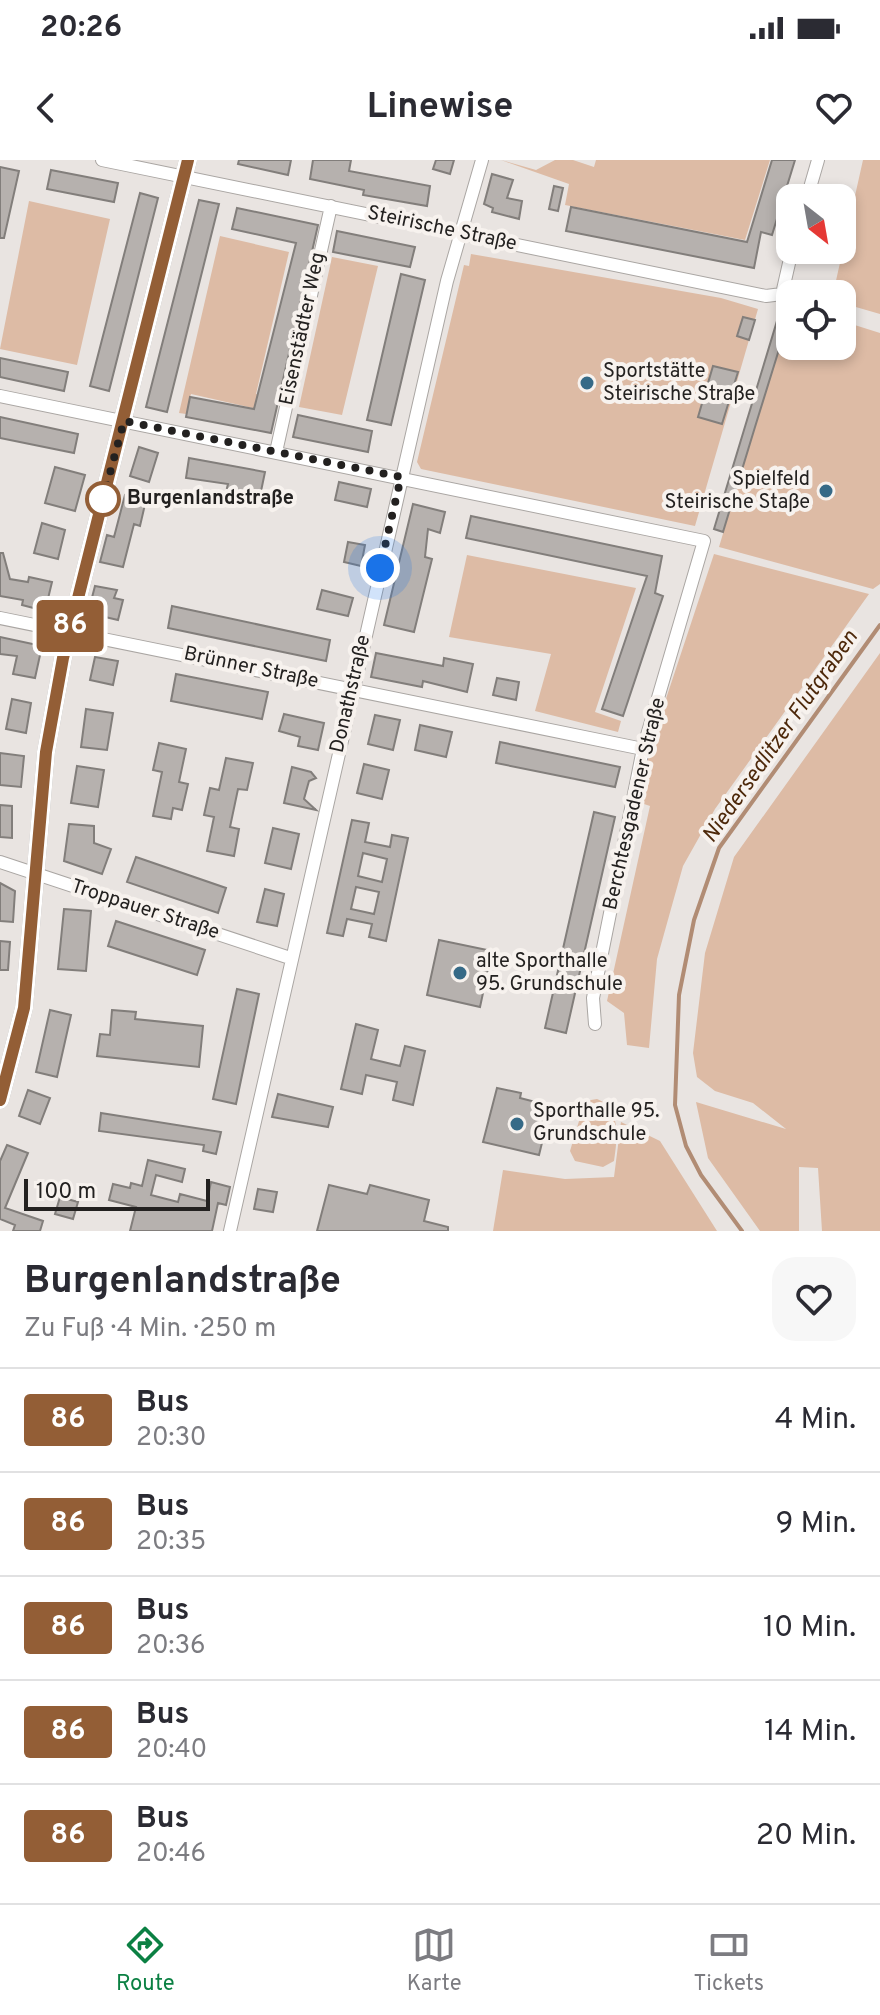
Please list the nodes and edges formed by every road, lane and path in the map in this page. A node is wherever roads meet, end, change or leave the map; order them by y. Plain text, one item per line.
1 (102, 160) edge
2 (482, 160) edge
3 (818, 160) edge
4 (187, 168) edge
5 (811, 184) edge
6 (331, 206) junction
7 (459, 234) junction
8 (788, 264) edge
9 (0, 396) edge
10 (124, 421) junction
11 (276, 452) junction
12 (401, 477) junction
13 (0, 618) edge
14 (69, 631) junction
15 (352, 689) junction
16 (643, 749) junction
17 (0, 862) edge
18 (34, 874) junction
19 (290, 958) junction
20 (595, 1024) dead end
21 (0, 1100) edge
22 (230, 1231) edge

1 - 4 street, Steirische Straße
2 - 7 street, Donathstraße
3 - 5 street
4 - 6 street, Steirische Straße
4 - 10 street
6 - 7 street, Steirische Straße
6 - 11 street, Eisenstädter Weg
7 - 8 street, Steirische Straße
7 - 12 street, Donathstraße
9 - 10 street
10 - 11 street
10 - 14 street
11 - 12 street
12 - 15 street, Donathstraße
12 - 16 street, Berchtesgadener Straße
13 - 14 street, Brünner Straße
14 - 15 street, Brünner Straße
14 - 18 street
15 - 16 street, Brünner Straße
15 - 19 street, Donathstraße
16 - 20 street, Berchtesgadener Straße
17 - 18 street, Troppauer Straße
18 - 19 street, Troppauer Straße
18 - 21 street
19 - 22 street, Donathstraße

